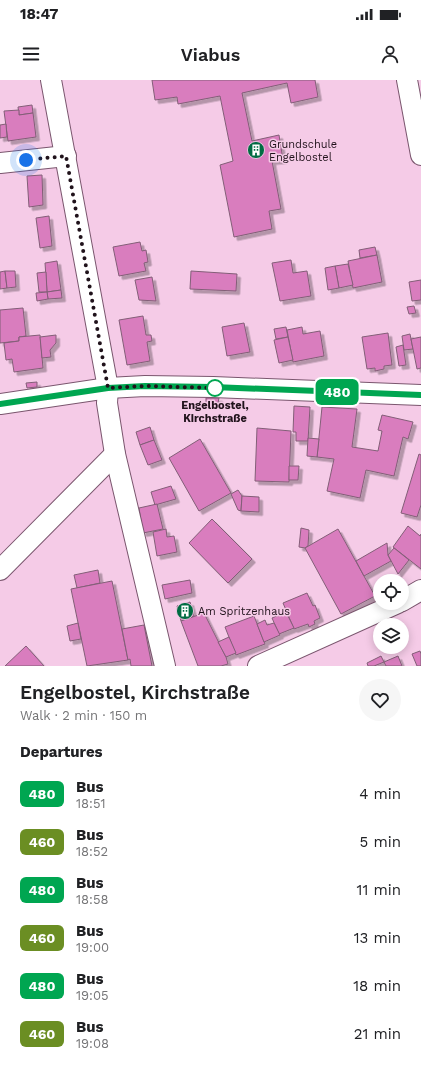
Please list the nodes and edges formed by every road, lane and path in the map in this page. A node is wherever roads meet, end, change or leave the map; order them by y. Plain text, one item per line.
1 (51, 80) edge
2 (408, 80) edge
3 (421, 155) edge
4 (66, 156) junction
5 (0, 163) edge
6 (108, 388) junction
7 (421, 395) edge
8 (0, 404) edge
9 (115, 454) junction
10 (0, 570) edge
11 (421, 590) edge
12 (409, 597) edge
13 (382, 610) edge
14 (165, 666) edge
15 (258, 666) edge

1 - 4 street
2 - 3 street
4 - 5 street
4 - 6 street
6 - 7 street
6 - 8 street
6 - 9 street
9 - 10 street
9 - 14 street
11 - 12 street
13 - 15 street

